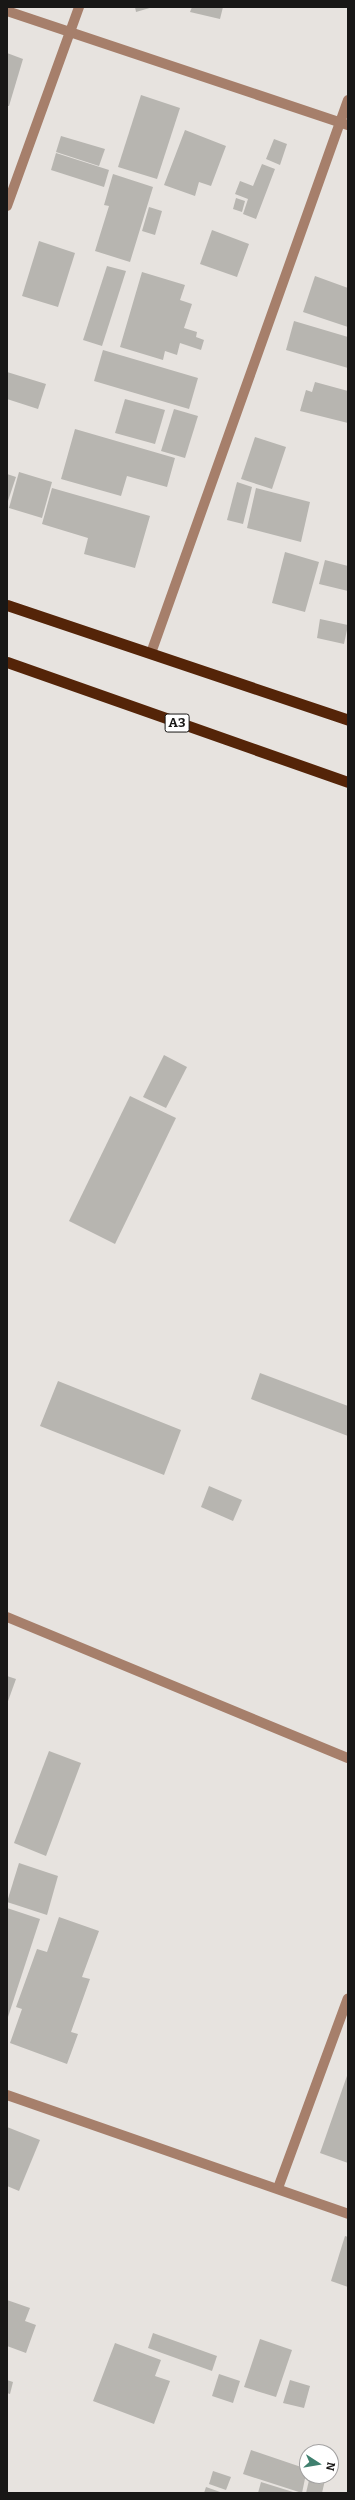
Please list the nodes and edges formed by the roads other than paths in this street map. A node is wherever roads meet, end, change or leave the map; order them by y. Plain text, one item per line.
1 (79, 7) edge
2 (7, 11) edge
3 (71, 32) junction
4 (348, 100) edge
5 (344, 124) edge
6 (7, 206) edge
7 (7, 605) edge
8 (151, 653) junction
9 (7, 662) edge
10 (348, 720) edge
11 (348, 782) edge
12 (7, 1617) edge
13 (348, 1758) edge
14 (348, 1998) edge
15 (7, 2096) edge
16 (278, 2188) junction
17 (348, 2214) edge

1 - 3 street
2 - 3 street
3 - 5 street
3 - 6 street
4 - 5 street
5 - 8 street
7 - 8 highway
8 - 10 highway
9 - 11 highway, A3
12 - 13 street
14 - 16 street
15 - 16 street
16 - 17 street

